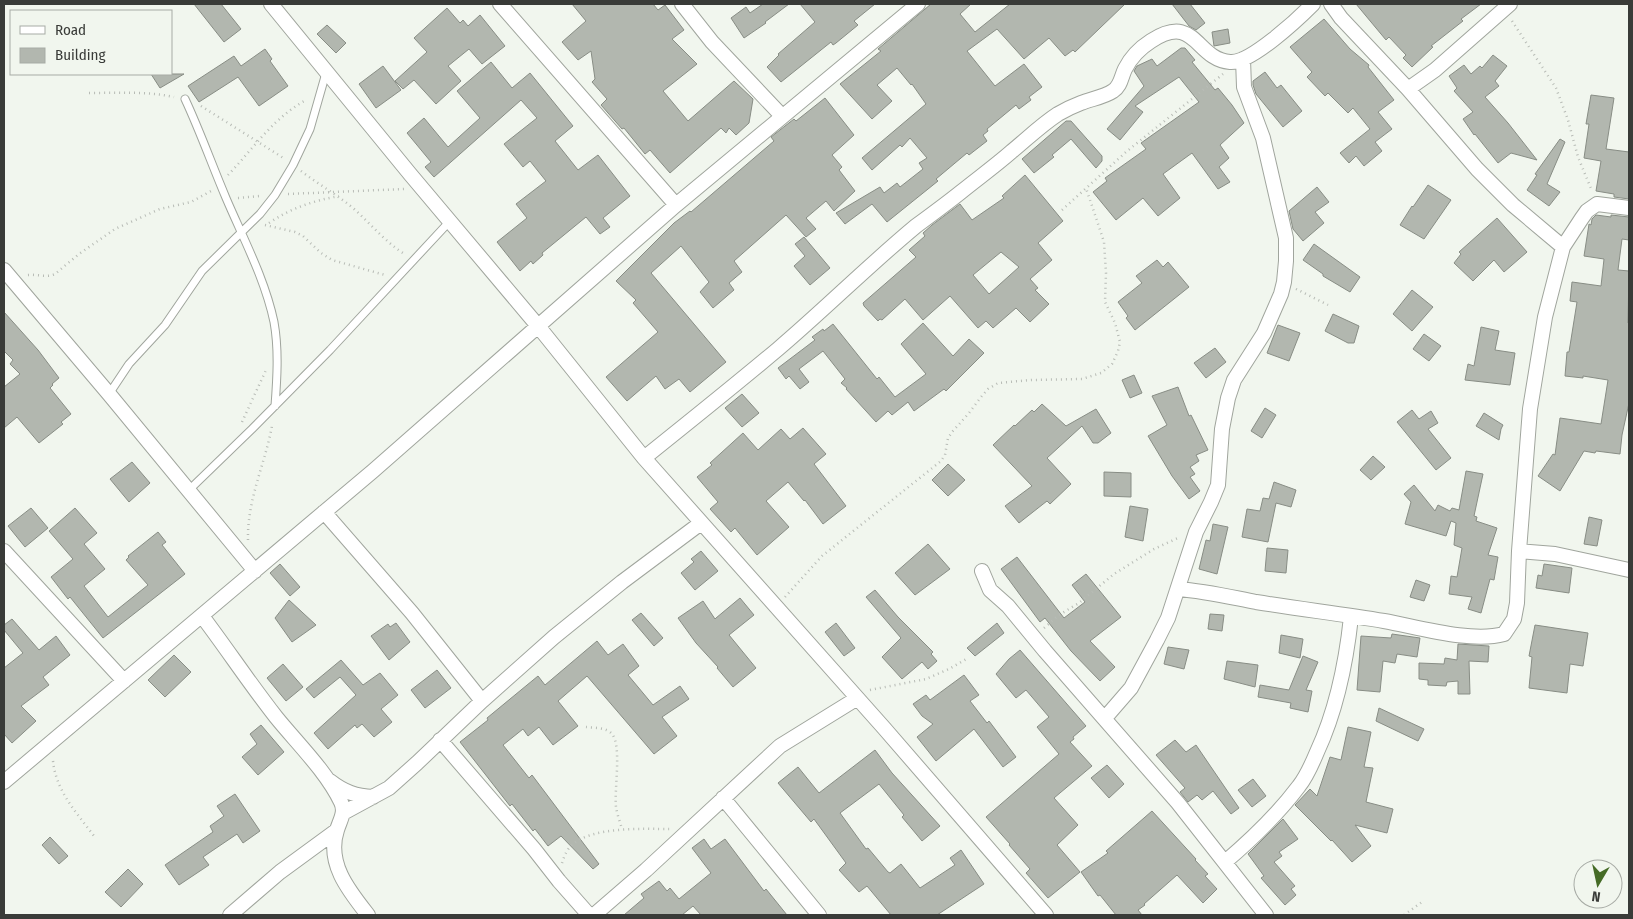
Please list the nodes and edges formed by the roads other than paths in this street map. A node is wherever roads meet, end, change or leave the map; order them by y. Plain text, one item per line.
1 (271, 4) edge
2 (500, 4) edge
3 (918, 4) edge
4 (1313, 4) edge
5 (1330, 4) edge
6 (686, 5) edge
7 (1507, 6) edge
8 (1240, 60) junction
9 (326, 73) junction
10 (1408, 89) junction
11 (185, 99) dead end
12 (782, 116) junction
13 (676, 205) junction
14 (1629, 208) edge
15 (451, 221) junction
16 (242, 232) junction
17 (1563, 247) junction
18 (8, 275) edge
19 (538, 326) junction
20 (109, 394) junction
21 (275, 406) junction
22 (644, 458) junction
23 (189, 490) junction
24 (324, 512) junction
25 (701, 523) junction
26 (1518, 551) junction
27 (4, 552) edge
28 (252, 567) junction
29 (1629, 570) edge
30 (982, 572) dead end
31 (1178, 589) junction
32 (202, 616) junction
33 (1351, 617) junction
34 (124, 680) junction
35 (856, 699) junction
36 (482, 701) junction
37 (1105, 718) junction
38 (440, 740) junction
39 (326, 778) junction
40 (4, 782) edge
41 (373, 797) junction
42 (723, 798) junction
43 (343, 812) junction
44 (336, 831) junction
45 (1225, 862) junction
46 (230, 915) edge
47 (368, 915) edge
48 (589, 915) edge
49 (594, 915) edge
50 (819, 915) edge
51 (1046, 915) edge
52 (1266, 915) edge

1 - 9 street
2 - 13 street
3 - 12 street
4 - 8 street
5 - 10 street
6 - 12 street
7 - 10 street
8 - 22 street
8 - 31 street
9 - 15 street
9 - 16 lane
10 - 17 street
11 - 16 lane
12 - 13 street
13 - 19 street
14 - 17 street
15 - 19 street
15 - 21 lane
16 - 20 lane
16 - 21 lane
17 - 26 street
18 - 20 street
19 - 22 street
19 - 24 street
20 - 23 street
21 - 23 lane
22 - 25 street
23 - 28 street
24 - 28 street
24 - 36 street
25 - 35 street
25 - 36 street
26 - 29 street
26 - 33 street
27 - 34 street
28 - 32 street
30 - 37 street
31 - 33 street
31 - 37 street
32 - 34 street
32 - 39 street
33 - 45 street
34 - 40 street
35 - 42 street
35 - 51 street
36 - 38 street
37 - 45 street
38 - 41 street
38 - 48 street
39 - 41 street
39 - 43 street
41 - 43 street
42 - 49 street
42 - 50 street
43 - 44 street
44 - 46 street
44 - 47 street
45 - 52 street

